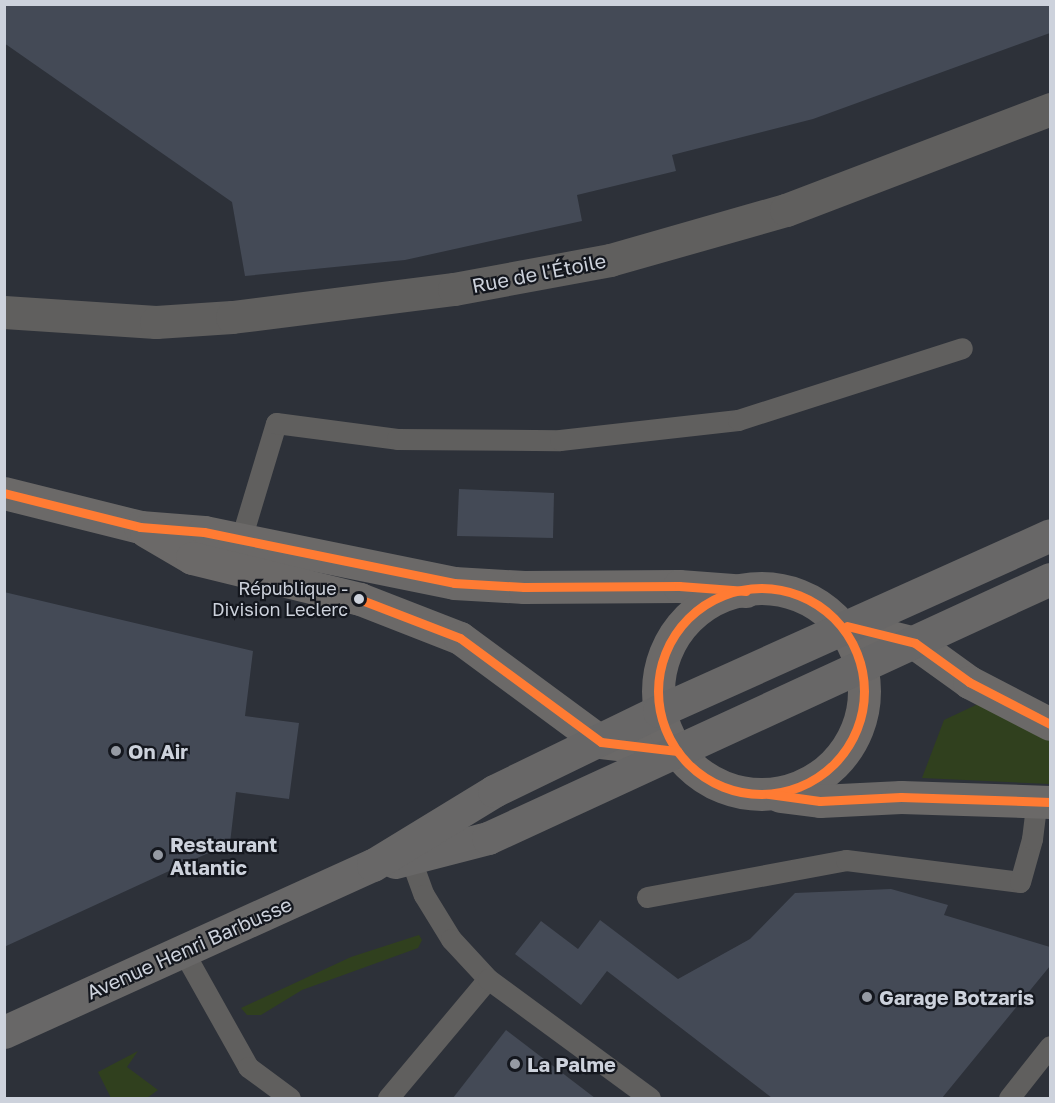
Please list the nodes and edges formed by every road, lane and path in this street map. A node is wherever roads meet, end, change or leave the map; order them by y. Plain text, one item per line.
1 (1050, 109) edge
2 (4, 312) edge
3 (962, 348) dead end
4 (4, 493) edge
5 (140, 526) junction
6 (1050, 535) edge
7 (241, 540) junction
8 (1050, 579) edge
9 (746, 591) junction
10 (847, 626) junction
11 (915, 643) junction
12 (864, 667) junction
13 (659, 711) junction
14 (1050, 724) edge
15 (601, 742) junction
16 (677, 751) junction
17 (763, 794) junction
18 (1044, 801) edge
19 (411, 860) junction
20 (373, 865) junction
21 (647, 897) dead end
22 (183, 951) junction
23 (488, 979) junction
24 (4, 1032) edge
25 (1050, 1047) edge
26 (290, 1098) edge
27 (388, 1098) edge
28 (650, 1098) edge
29 (1009, 1098) edge

1 - 2 street, Rue de l'Étoile
3 - 7 lane
4 - 5 main road
5 - 7 main road
5 - 15 main road
6 - 10 main road, Avenue Henri Barbusse
7 - 9 main road
8 - 11 main road, Avenue Henri Barbusse
9 - 10 main road
9 - 13 main road
10 - 11 main road
10 - 12 main road
10 - 13 main road, Avenue Henri Barbusse
11 - 12 main road, Avenue Henri Barbusse
11 - 14 main road
12 - 16 main road, Avenue Henri Barbusse
12 - 17 main road
13 - 15 main road, Avenue Henri Barbusse
13 - 16 main road
15 - 16 main road
15 - 20 main road, Avenue Henri Barbusse
16 - 17 main road
16 - 19 main road, Avenue Henri Barbusse
17 - 18 main road
18 - 21 lane
19 - 20 main road, Avenue Henri Barbusse
19 - 23 lane
20 - 22 main road, Avenue Henri Barbusse
22 - 24 main road, Avenue Henri Barbusse
22 - 26 lane
23 - 27 lane
23 - 28 lane
25 - 29 lane

